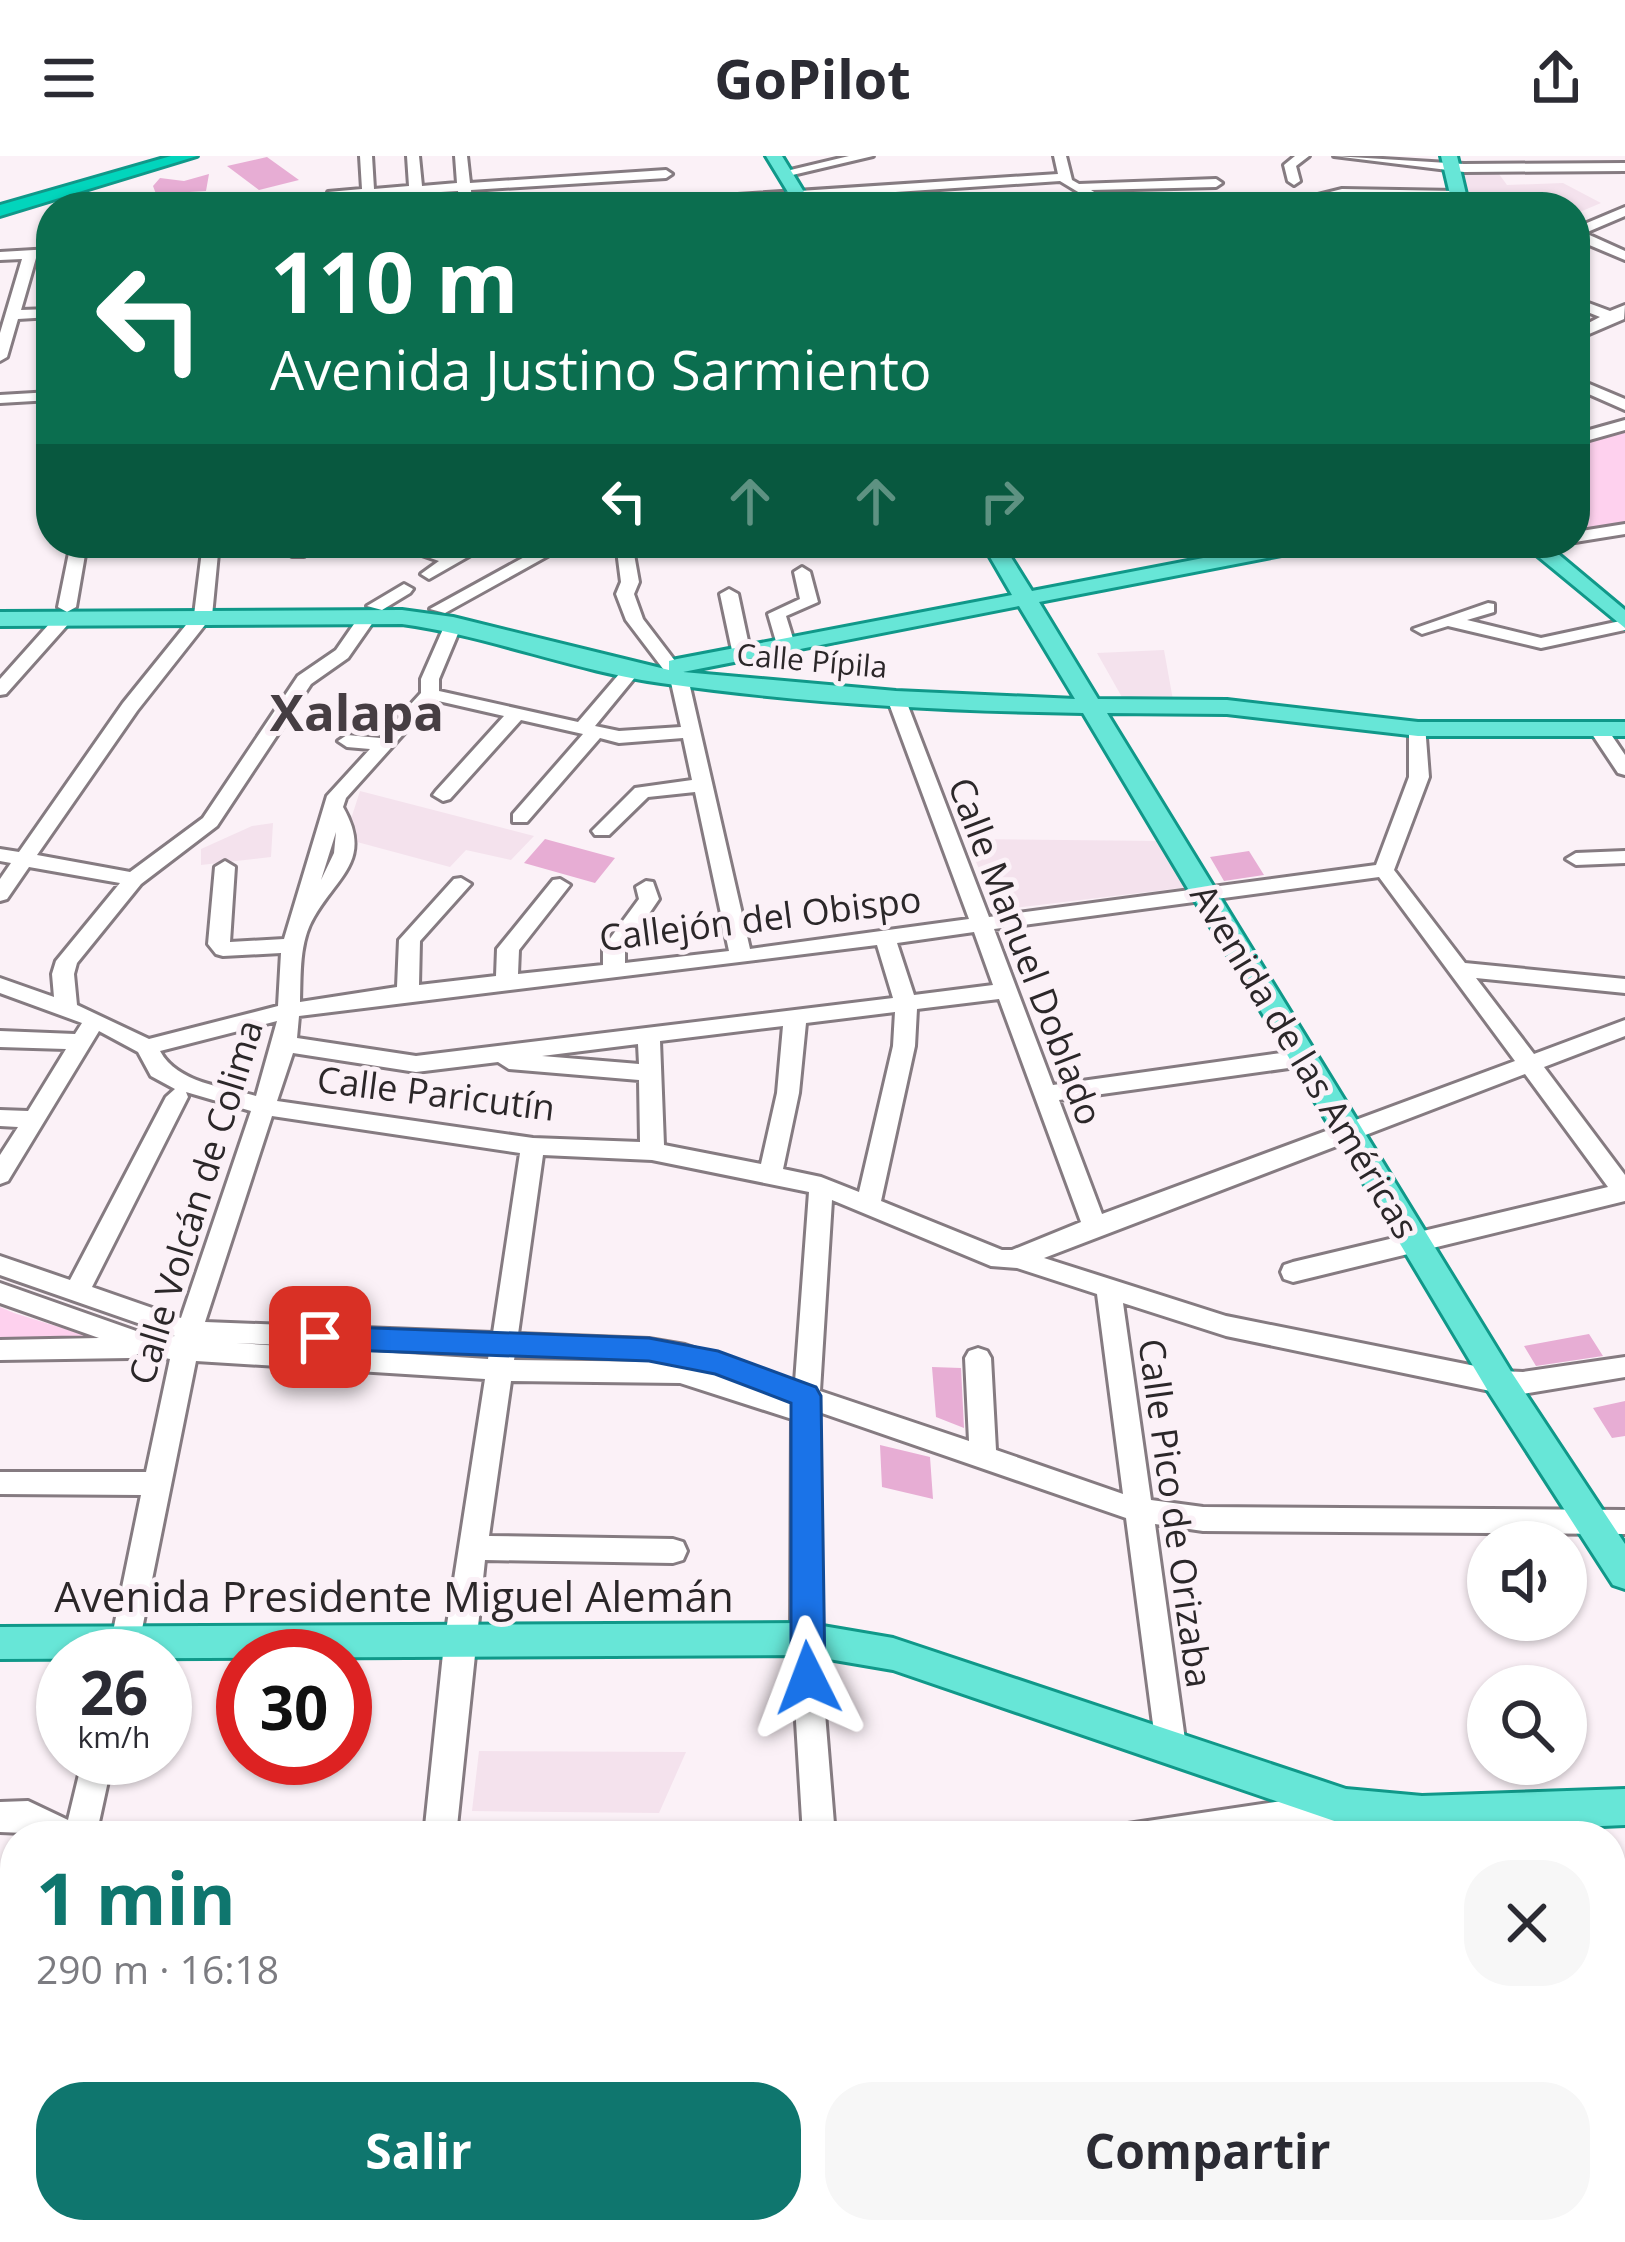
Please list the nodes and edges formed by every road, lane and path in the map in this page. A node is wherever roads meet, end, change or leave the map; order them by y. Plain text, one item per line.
1 (158, 156) edge
2 (173, 156) edge
3 (210, 156) edge
4 (366, 156) edge
5 (413, 156) edge
6 (461, 156) edge
7 (659, 156) edge
8 (756, 156) edge
9 (774, 156) edge
10 (867, 156) edge
11 (1060, 156) edge
12 (1303, 156) edge
13 (1340, 156) edge
14 (187, 157) edge
15 (1449, 161) edge
16 (1618, 167) edge
17 (784, 173) junction
18 (666, 174) junction
19 (1294, 181) dead end
20 (1625, 182) edge
21 (1216, 183) dead end
22 (1075, 185) junction
23 (464, 187) junction
24 (1366, 187) dead end
25 (416, 189) junction
26 (48, 192) edge
27 (52, 192) edge
28 (56, 192) edge
29 (62, 192) edge
30 (368, 192) joint
31 (464, 192) edge
32 (672, 192) edge
33 (784, 192) edge
34 (789, 192) edge
35 (933, 192) edge
36 (1087, 192) edge
37 (1417, 192) edge
38 (1457, 192) edge
39 (1625, 211) edge
40 (1590, 226) edge
41 (1590, 240) edge
42 (36, 243) edge
43 (0, 246) edge
44 (30, 254) junction
45 (36, 254) edge
46 (0, 256) edge
47 (1625, 256) edge
48 (1590, 307) edge
49 (36, 314) edge
50 (13, 315) junction
51 (1621, 316) edge
52 (1590, 329) edge
53 (0, 357) edge
54 (0, 389) edge
55 (1590, 389) edge
56 (36, 390) edge
57 (36, 393) edge
58 (0, 399) edge
59 (1625, 405) edge
60 (1625, 424) edge
61 (1590, 434) edge
62 (1625, 529) edge
63 (1590, 535) edge
64 (76, 558) edge
65 (209, 558) edge
66 (446, 558) edge
67 (457, 558) edge
68 (502, 558) edge
69 (535, 558) edge
70 (626, 558) edge
71 (1003, 558) edge
72 (1017, 558) edge
73 (1237, 558) edge
74 (1552, 558) edge
75 (453, 560) junction
76 (802, 572) dead end
77 (429, 574) dead end
78 (506, 574) junction
79 (404, 590) dead end
80 (729, 594) dead end
81 (1033, 598) junction
82 (0, 608) edge
83 (1489, 608) dead end
84 (372, 610) junction
85 (204, 611) junction
86 (66, 612) junction
87 (446, 617) junction
88 (0, 619) edge
89 (1448, 621) junction
90 (1625, 623) edge
91 (1422, 629) dead end
92 (786, 645) junction
93 (742, 655) junction
94 (632, 670) junction
95 (675, 672) junction
96 (4, 682) edge
97 (430, 694) junction
98 (896, 698) junction
99 (1098, 706) junction
100 (517, 712) junction
101 (1418, 729) junction
102 (1625, 729) edge
103 (589, 730) junction
104 (1598, 730) junction
105 (692, 732) junction
106 (347, 741) dead end
107 (384, 744) junction
108 (1625, 769) edge
109 (701, 785) junction
110 (443, 795) dead end
111 (520, 818) dead end
112 (602, 832) dead end
113 (10, 857) edge
114 (1625, 857) edge
115 (1576, 859) dead end
116 (225, 867) dead end
117 (1381, 871) junction
118 (134, 879) junction
119 (460, 884) dead end
120 (560, 885) dead end
121 (646, 887) dead end
122 (1214, 892) junction
123 (0, 894) edge
124 (980, 923) junction
125 (884, 934) junction
126 (293, 946) junction
127 (741, 957) junction
128 (1458, 969) junction
129 (614, 971) junction
130 (508, 983) junction
131 (0, 985) edge
132 (1625, 986) edge
133 (1005, 991) junction
134 (408, 993) junction
135 (906, 1005) junction
136 (66, 1008) junction
137 (292, 1010) junction
138 (95, 1020) junction
139 (795, 1020) junction
140 (1625, 1028) edge
141 (649, 1035) junction
142 (0, 1039) edge
143 (80, 1042) junction
144 (286, 1044) junction
145 (147, 1047) junction
146 (486, 1057) junction
147 (1304, 1058) junction
148 (1528, 1063) junction
149 (650, 1073) junction
150 (1044, 1094) junction
151 (177, 1097) dead end
152 (265, 1107) junction
153 (0, 1118) edge
154 (33, 1119) junction
155 (1358, 1129) junction
156 (533, 1145) junction
157 (652, 1151) junction
158 (0, 1174) edge
159 (770, 1175) junction
160 (821, 1186) junction
161 (1625, 1192) edge
162 (878, 1209) junction
163 (1095, 1226) junction
164 (1426, 1241) junction
165 (1018, 1259) junction
166 (0, 1265) edge
167 (1293, 1272) dead end
168 (1109, 1289) junction
169 (0, 1293) edge
170 (76, 1293) junction
171 (187, 1341) junction
172 (154, 1348) junction
173 (0, 1350) edge
174 (500, 1357) junction
175 (978, 1358) dead end
176 (1625, 1367) edge
177 (1511, 1383) junction
178 (806, 1404) junction
179 (983, 1459) junction
180 (0, 1483) edge
181 (159, 1484) junction
182 (1137, 1510) junction
183 (1615, 1526) edge
184 (473, 1548) junction
185 (673, 1551) dead end
186 (1625, 1574) edge
187 (127, 1629) edge
188 (806, 1639) junction
189 (0, 1643) edge
190 (459, 1644) junction
191 (36, 1645) edge
192 (192, 1648) edge
193 (1171, 1747) junction
194 (92, 1785) edge
195 (1346, 1807) junction
196 (1625, 1807) edge
197 (0, 1817) edge
198 (38, 1821) edge
199 (83, 1821) edge
200 (441, 1821) edge
201 (818, 1821) edge
202 (1260, 1821) edge
203 (1406, 1821) edge
204 (1479, 1821) edge

1 - 26 highway
2 - 27 highway
3 - 29 highway
4 - 30 street
5 - 25 street
6 - 23 street
7 - 18 street
8 - 33 main road
9 - 17 main road
10 - 17 street
11 - 22 street
12 - 19 street
13 - 15 street
14 - 28 highway
15 - 16 street
15 - 38 main road
16 - 20 street
17 - 34 main road
18 - 23 street
18 - 32 street
21 - 22 street
22 - 35 street
22 - 36 street
23 - 25 street
23 - 31 street
24 - 37 street
25 - 30 street
39 - 40 street
41 - 47 street
42 - 43 street
44 - 45 street
44 - 46 street
44 - 50 street
48 - 51 street
49 - 50 street
50 - 53 street
51 - 52 street
54 - 56 street
55 - 59 street
57 - 58 street
60 - 61 street
62 - 63 street
64 - 86 street
65 - 85 street
66 - 75 street
67 - 75 street
68 - 78 street
69 - 78 street
70 - 95 street
71 - 81 main road, Avenida de las Américas
72 - 81 main road, Avenida de las Américas
73 - 81 main road
74 - 90 main road
75 - 77 street
76 - 92 street
78 - 87 street
79 - 84 street
80 - 93 street
81 - 92 main road
81 - 99 main road, Avenida de las Américas
82 - 86 main road, Calle Pípila
83 - 89 street
84 - 85 main road, Calle Pípila
84 - 87 main road, Calle Pípila
84 - 118 street
85 - 86 main road, Calle Pípila
85 - 113 street
86 - 88 main road, Calle Pípila
86 - 96 street
87 - 94 main road, Calle Pípila
87 - 95 main road, Calle Pípila
87 - 97 street, Calle Volcán de Colima
89 - 90 street
89 - 91 street
92 - 93 main road
93 - 95 main road
94 - 95 main road, Calle Pípila
94 - 103 street
95 - 98 main road, Calle Pípila
95 - 105 street
97 - 100 street
97 - 107 street, Calle Volcán de Colima
98 - 99 main road, Calle Pípila
98 - 124 street, Calle Manuel Doblado
99 - 101 main road, Calle Pípila
99 - 122 main road, Avenida de las Américas
100 - 103 street
100 - 110 street
101 - 104 main road, Calle Pípila
101 - 117 street
102 - 104 main road, Calle Pípila
103 - 105 street
103 - 111 street
104 - 108 street
105 - 109 street
106 - 107 street
107 - 126 street, Calle Volcán de Colima
109 - 112 street
109 - 127 street
113 - 118 street
113 - 123 street
114 - 115 street
116 - 126 street
117 - 122 street, Callejón del Obispo
117 - 128 street
118 - 136 street
119 - 134 street
120 - 130 street
121 - 129 street
122 - 124 street, Callejón del Obispo
122 - 147 main road, Avenida de las Américas
122 - 155 main road, Avenida de las Américas
124 - 125 street, Callejón del Obispo
124 - 133 street, Calle Manuel Doblado
125 - 127 street, Callejón del Obispo
125 - 135 street
126 - 137 street, Calle Volcán de Colima
127 - 129 street, Callejón del Obispo
128 - 132 street
128 - 148 street
129 - 130 street, Callejón del Obispo
130 - 134 street, Callejón del Obispo
131 - 136 street, Calle Paricutín
133 - 135 street
133 - 150 street, Calle Manuel Doblado
134 - 137 street, Callejón del Obispo
135 - 139 street
135 - 162 street
136 - 138 street, Calle Paricutín
137 - 144 street, Calle Volcán de Colima
137 - 145 street, Callejón del Obispo
138 - 143 street
138 - 145 street, Calle Paricutín
139 - 141 street
139 - 159 street
140 - 148 street
141 - 146 street
141 - 149 street
142 - 143 street
143 - 154 street
144 - 146 street
144 - 152 street, Calle Volcán de Colima
145 - 152 street, Calle Paricutín
146 - 149 street
147 - 150 street
147 - 155 main road, Avenida de las Américas
148 - 155 street
148 - 161 street
149 - 157 street
150 - 163 street, Calle Manuel Doblado
151 - 170 street
152 - 156 street, Calle Paricutín
152 - 171 street, Calle Volcán de Colima
153 - 154 street
154 - 158 street
155 - 163 street
155 - 164 main road, Avenida de las Américas
156 - 157 street, Calle Paricutín
156 - 174 street
157 - 159 street, Calle Paricutín
159 - 160 street, Calle Paricutín
160 - 162 street, Calle Paricutín
160 - 178 street
161 - 164 street
162 - 165 street, Calle Paricutín
163 - 165 street
164 - 167 street
164 - 177 main road, Avenida de las Américas
165 - 168 street, Calle Paricutín
166 - 170 street
168 - 177 street, Calle Paricutín
168 - 182 street, Calle Pico de Orizaba
169 - 172 street
170 - 171 street
171 - 172 street
171 - 174 street
171 - 181 street, Calle Volcán de Colima
172 - 173 street
174 - 178 street
174 - 184 street
175 - 179 street
176 - 177 street
177 - 183 main road, Avenida de las Américas
178 - 179 street
178 - 188 street
179 - 182 street
180 - 181 street
181 - 187 street, Calle Volcán de Colima
182 - 183 street
182 - 193 street, Calle Pico de Orizaba
183 - 186 main road, Avenida de las Américas
184 - 185 street
184 - 190 street
188 - 190 main road, Avenida Presidente Miguel Alemán
188 - 193 main road, Avenida Presidente Miguel Alemán
188 - 201 street
189 - 191 main road, Avenida Presidente Miguel Alemán
190 - 192 main road, Avenida Presidente Miguel Alemán
190 - 200 street
193 - 195 main road, Avenida Presidente Miguel Alemán
194 - 199 street
195 - 202 street
195 - 203 main road, Avenida Presidente Miguel Alemán
196 - 204 main road, Avenida Presidente Miguel Alemán
197 - 198 street

